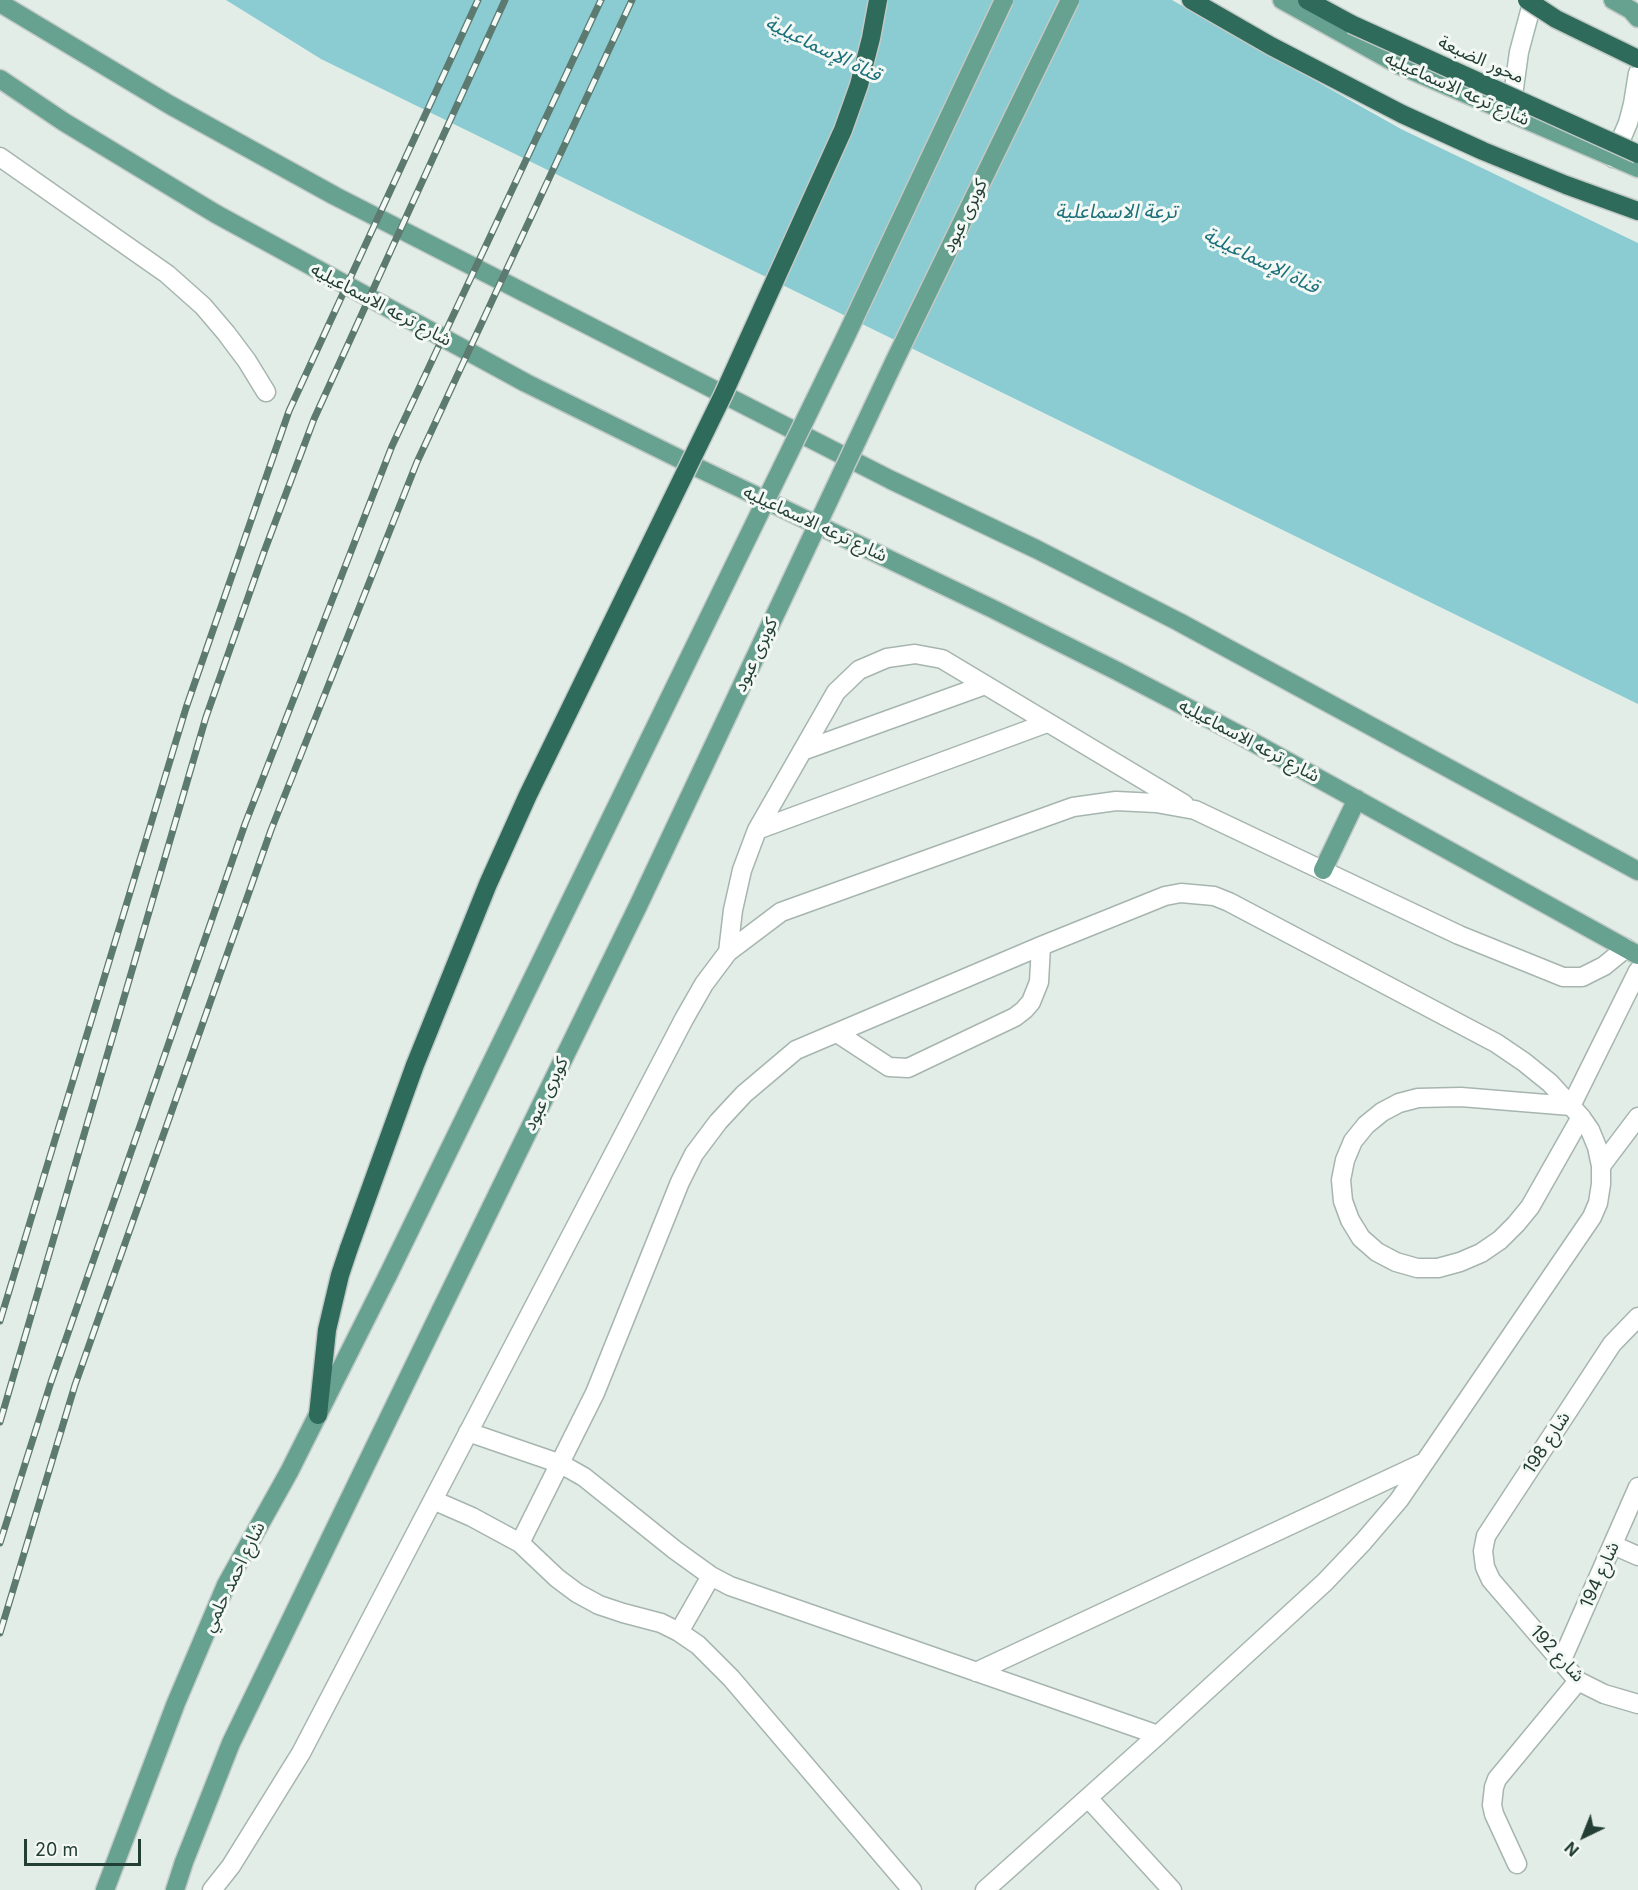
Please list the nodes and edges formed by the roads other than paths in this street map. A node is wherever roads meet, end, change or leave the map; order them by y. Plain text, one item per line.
1 (878, 0) edge
2 (1004, 0) edge
3 (1070, 0) edge
4 (1191, 0) edge
5 (1282, 0) edge
6 (1307, 0) edge
7 (1527, 0) edge
8 (1533, 0) edge
9 (1613, 0) edge
10 (0, 3) edge
11 (1638, 18) edge
12 (1638, 59) edge
13 (1638, 73) edge
14 (0, 79) edge
15 (1511, 114) junction
16 (1638, 154) edge
17 (0, 157) edge
18 (1613, 158) junction
19 (1638, 168) edge
20 (1638, 211) edge
21 (266, 392) dead end
22 (985, 685) junction
23 (1047, 723) junction
24 (802, 751) junction
25 (1357, 799) junction
26 (1195, 810) junction
27 (757, 830) junction
28 (1323, 870) junction
29 (1638, 872) edge
30 (1041, 946) junction
31 (728, 952) junction
32 (1632, 952) edge
33 (1638, 971) edge
34 (837, 1033) junction
35 (1576, 1111) junction
36 (1638, 1117) edge
37 (1601, 1166) junction
38 (1638, 1317) edge
39 (318, 1414) junction
40 (468, 1432) junction
41 (1424, 1462) junction
42 (561, 1464) junction
43 (1638, 1487) edge
44 (433, 1500) junction
45 (520, 1543) junction
46 (1613, 1545) junction
47 (1638, 1556) edge
48 (711, 1576) junction
49 (1491, 1580) joint
50 (679, 1632) junction
51 (1561, 1662) junction
52 (976, 1672) junction
53 (1578, 1681) junction
54 (1638, 1704) edge
55 (1158, 1735) junction
56 (1088, 1798) junction
57 (1517, 1864) dead end
58 (105, 1890) edge
59 (176, 1890) edge
60 (212, 1890) edge
61 (912, 1890) edge
62 (985, 1890) edge
63 (1172, 1890) edge

1 - 39 highway, bridge
2 - 39 main road, شارع احمد حلمي, bridge
3 - 59 main road, كوبرى عبود, bridge
4 - 20 highway
5 - 15 main road, شارع ترعه الاسماعيليه
6 - 16 highway, محور الضبعة, bridge
7 - 12 highway, bridge
8 - 15 street
9 - 11 main road
10 - 29 main road
13 - 18 street
14 - 25 main road, شارع ترعه الاسماعيليه
15 - 18 main road, شارع ترعه الاسماعيليه
17 - 21 street
18 - 19 main road, شارع ترعه الاسماعيليه
22 - 23 street
22 - 24 street
22 - 24 street
23 - 26 street
23 - 27 street
24 - 27 street
25 - 28 main road
25 - 32 main road, شارع ترعه الاسماعيليه
26 - 28 street
26 - 31 street
27 - 31 street
28 - 32 street
30 - 34 street
30 - 34 street
30 - 35 street
31 - 40 street
33 - 35 street
34 - 42 street
35 - 35 street
35 - 37 street
36 - 37 street
37 - 41 street
38 - 49 street, شارع 198
39 - 58 main road, شارع احمد حلمي
40 - 42 street
40 - 44 street
41 - 52 street
41 - 55 street
42 - 45 street
42 - 48 street
43 - 46 street, شارع 194
44 - 45 street
44 - 60 street
45 - 50 street
46 - 47 street
46 - 51 street, شارع 194
48 - 50 street
48 - 52 street
49 - 51 street, شارع 192
50 - 61 street
51 - 53 street, شارع 192
52 - 55 street
53 - 54 street, شارع 192
53 - 57 street
55 - 56 street
56 - 62 street
56 - 63 street

